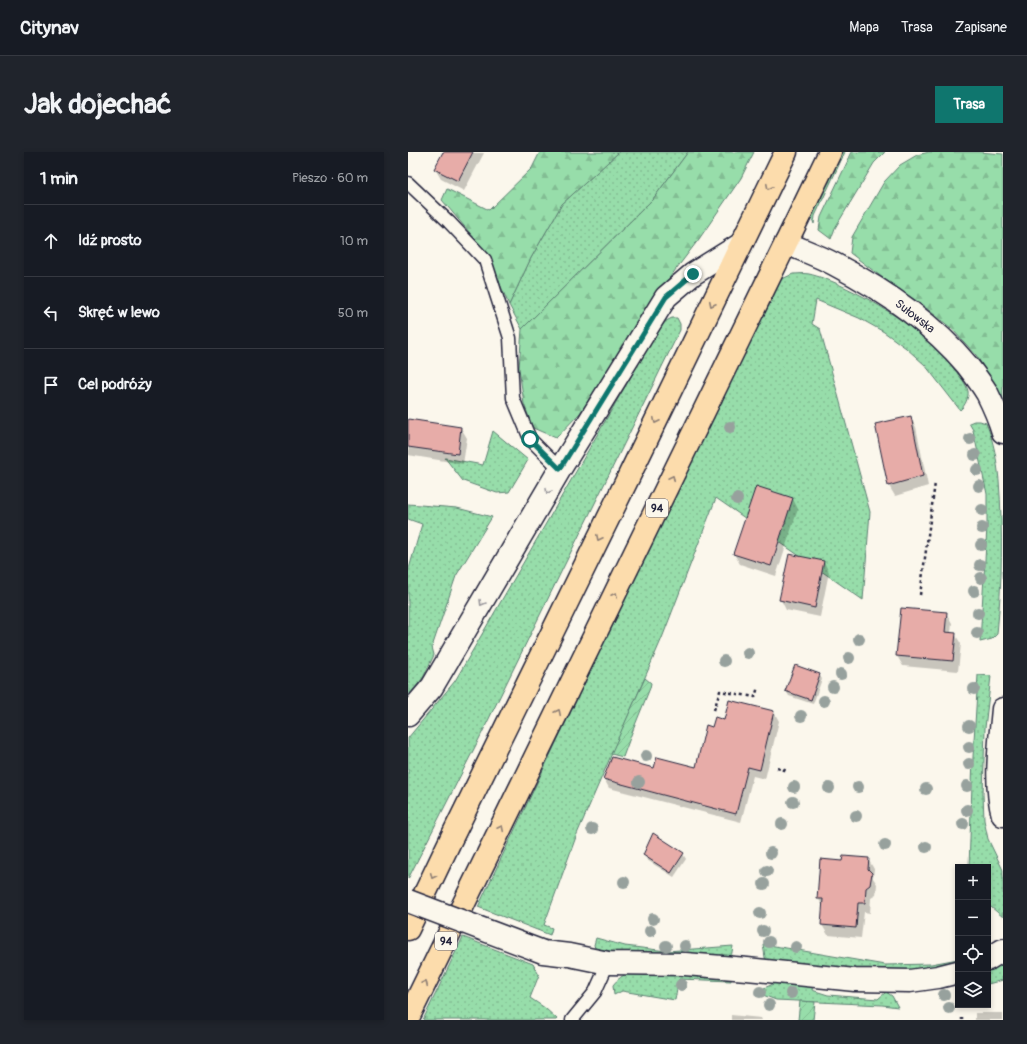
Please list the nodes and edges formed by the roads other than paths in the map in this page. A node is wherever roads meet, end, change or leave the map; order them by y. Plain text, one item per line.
1 (786, 152) edge
2 (830, 152) edge
3 (408, 183) edge
4 (786, 243) junction
5 (741, 244) junction
6 (1003, 432) edge
7 (560, 469) junction
8 (1003, 709) edge
9 (408, 715) edge
10 (1003, 815) edge
11 (408, 901) edge
12 (408, 929) edge
13 (1003, 950) edge
14 (991, 957) edge
15 (608, 963) junction
16 (955, 973) edge
17 (408, 1018) edge
18 (572, 1020) edge

1 -> 5 main road
2 - 4 main road, 94
3 - 7 lane
4 - 6 street, Sułowska
17 -> 4 main road, 94
5 - 7 street
5 -> 12 main road
7 -> 9 street
8 - 10 street
11 - 15 street, bridge
13 - 14 street
15 - 16 street
15 - 18 lane

